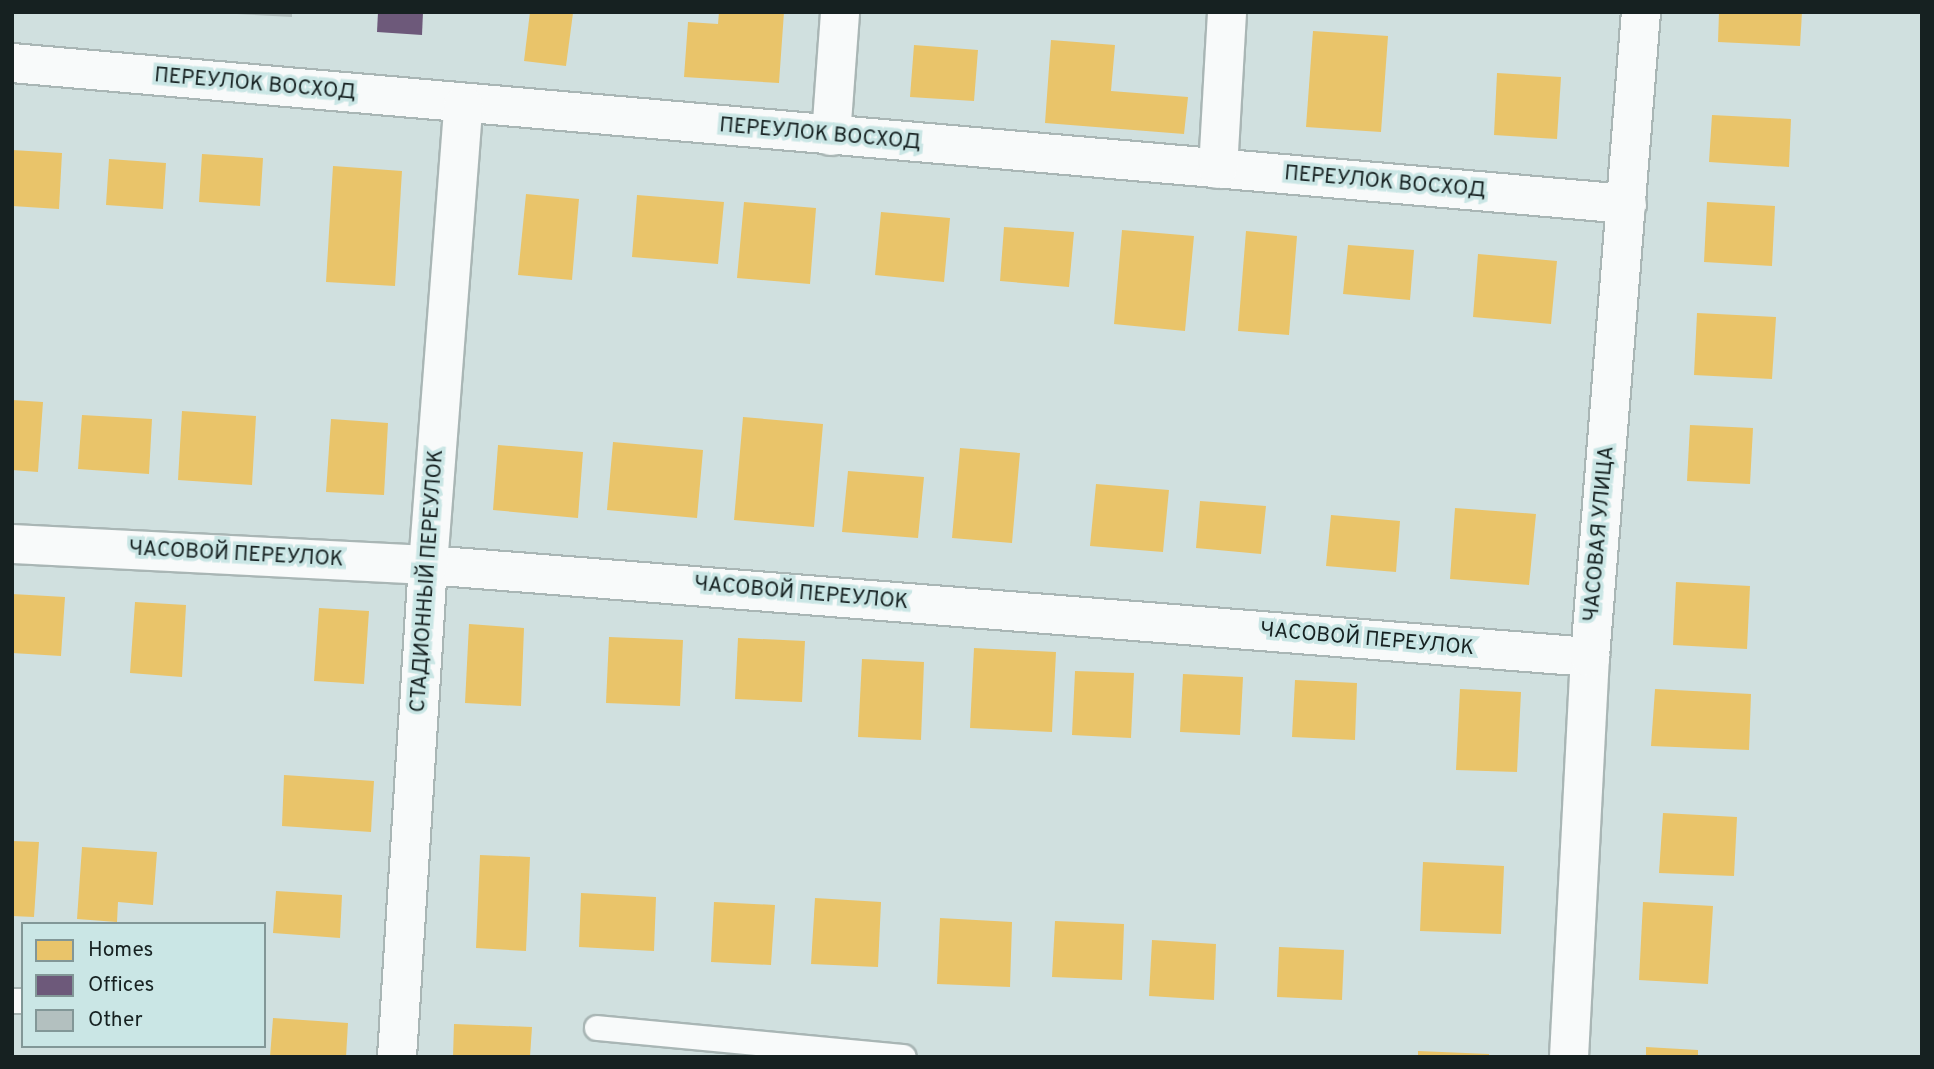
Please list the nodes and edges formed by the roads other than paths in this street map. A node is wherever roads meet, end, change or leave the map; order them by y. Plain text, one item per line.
1 (840, 12) edge
2 (1227, 12) edge
3 (1641, 12) edge
4 (12, 63) edge
5 (463, 104) junction
6 (831, 136) junction
7 (1218, 169) junction
8 (1627, 204) junction
9 (12, 544) edge
10 (428, 565) junction
11 (1590, 657) junction
12 (597, 1028) dead end
13 (397, 1057) edge
14 (904, 1057) edge
15 (1569, 1057) edge

1 - 6 street
2 - 7 street
3 - 8 street, ЧАСОВАЯ УЛИЦА
4 - 5 street, ПЕРЕУЛОК ВОСХОД
5 - 6 street, ПЕРЕУЛОК ВОСХОД
5 - 10 street, СТАДИОННЫЙ ПЕРЕУЛОК
6 - 7 street, ПЕРЕУЛОК ВОСХОД
7 - 8 street, ПЕРЕУЛОК ВОСХОД
8 - 11 street, ЧАСОВАЯ УЛИЦА
9 - 10 street, ЧАСОВОЙ ПЕРЕУЛОК
10 - 11 street, ЧАСОВОЙ ПЕРЕУЛОК
10 - 13 street, СТАДИОННЫЙ ПЕРЕУЛОК
11 - 15 street, ЧАСОВАЯ УЛИЦА
12 - 14 lane

